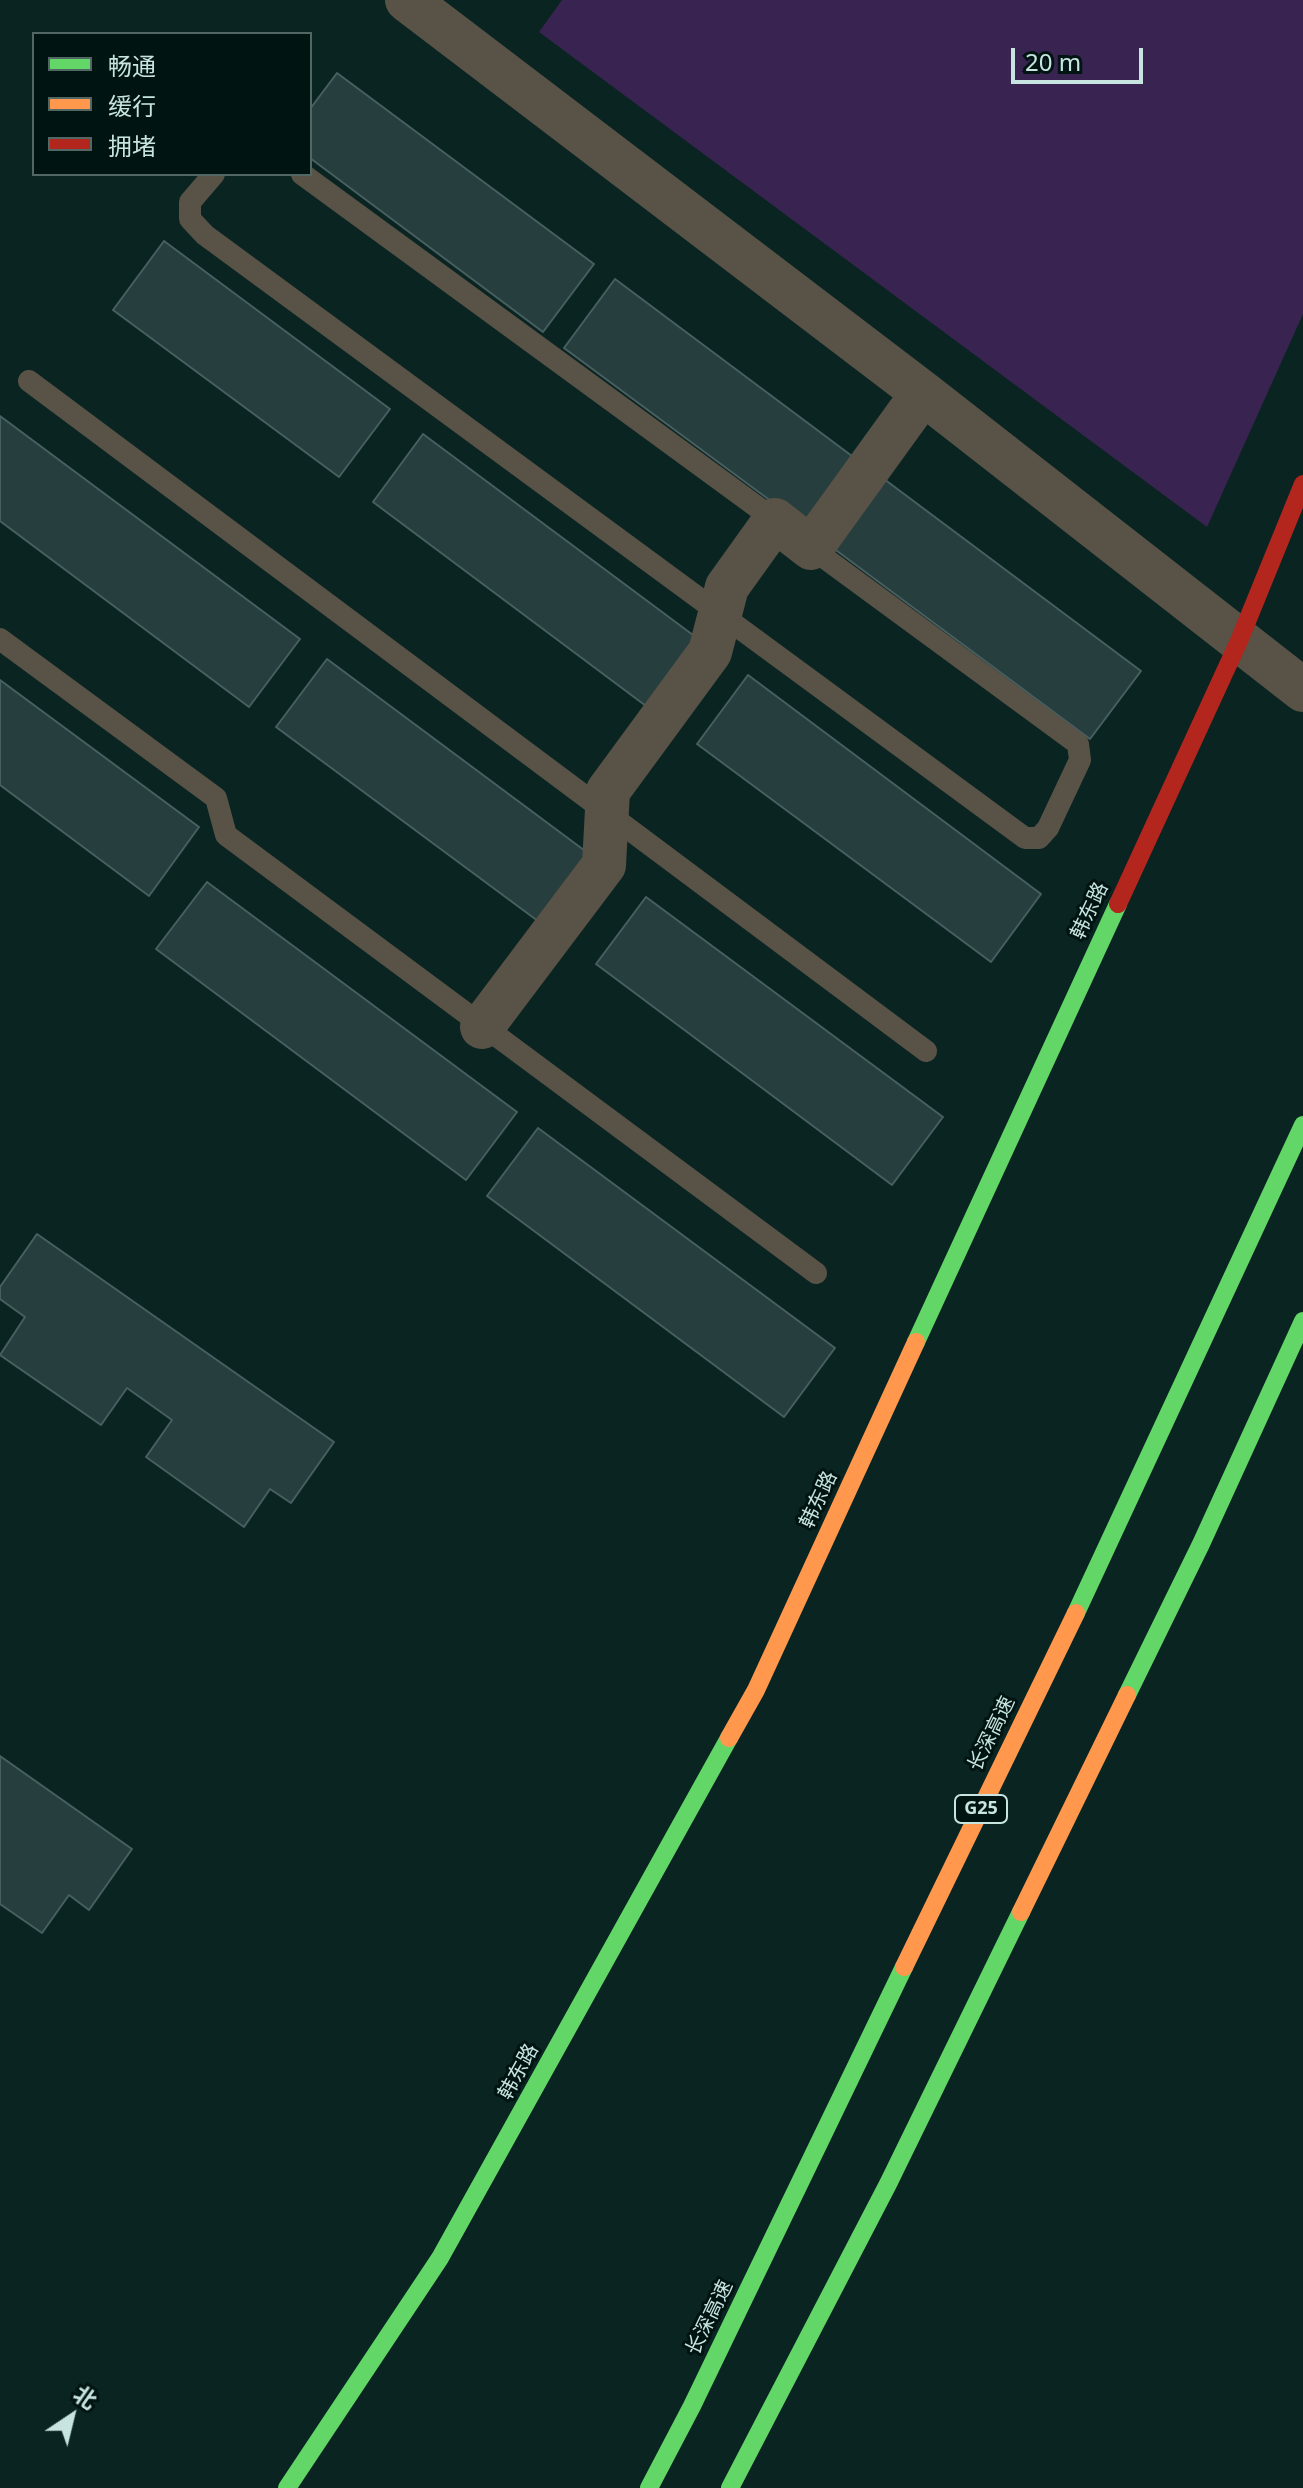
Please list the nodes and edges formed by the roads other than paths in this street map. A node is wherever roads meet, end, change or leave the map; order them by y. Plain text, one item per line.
1 (407, 0) edge
2 (212, 176) edge
3 (305, 176) edge
4 (29, 381) dead end
5 (923, 393) junction
6 (1303, 484) edge
7 (775, 520) junction
8 (811, 548) junction
9 (721, 612) junction
10 (0, 639) edge
11 (1239, 641) junction
12 (1303, 690) edge
13 (607, 815) junction
14 (482, 1027) junction
15 (926, 1051) dead end
16 (1303, 1125) edge
17 (816, 1273) dead end
18 (1303, 1321) edge
19 (287, 2488) edge
20 (649, 2488) edge
21 (730, 2488) edge

1 - 5 street
2 - 9 lane
3 - 7 lane
4 - 13 lane
5 - 8 street
5 - 11 street
6 - 11 main road, 韩东路
7 - 8 street
7 - 9 street
8 - 9 lane
9 - 13 street
10 - 14 lane
11 - 12 street
11 - 19 main road, 韩东路
13 - 14 street
13 - 15 lane
14 - 17 lane
16 - 20 main road, 长深高速 / G25
18 - 21 main road

